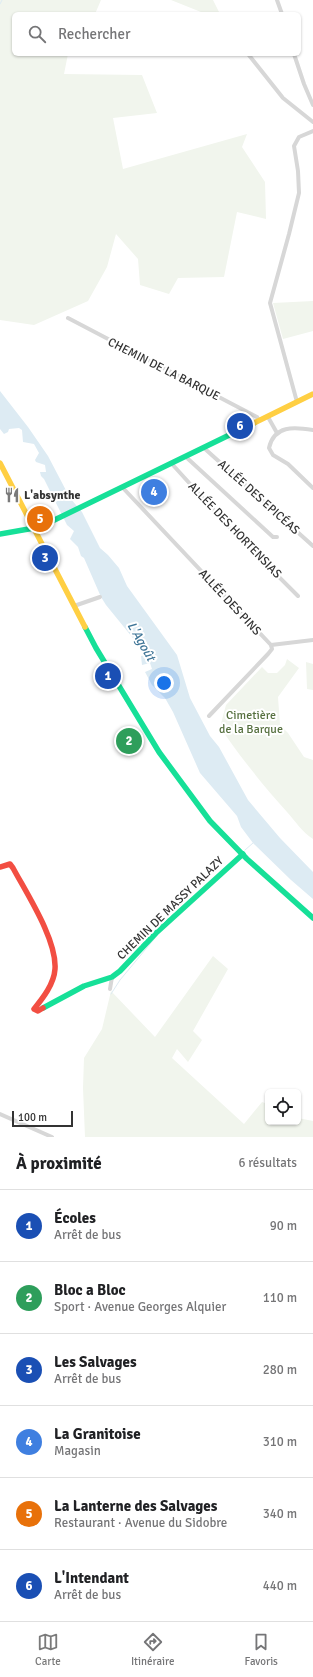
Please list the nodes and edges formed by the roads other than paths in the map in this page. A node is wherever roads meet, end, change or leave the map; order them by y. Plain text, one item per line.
1 (278, 0) edge
2 (281, 12) edge
3 (250, 56) edge
4 (295, 56) edge
5 (313, 105) edge
6 (313, 122) edge
7 (313, 130) edge
8 (68, 318) dead end
9 (313, 394) edge
10 (297, 402) junction
11 (268, 417) junction
12 (259, 421) junction
13 (313, 430) edge
14 (277, 433) junction
15 (204, 448) junction
16 (186, 457) junction
17 (172, 464) junction
18 (1, 466) edge
19 (123, 488) junction
20 (313, 488) edge
21 (34, 528) junction
22 (0, 534) edge
23 (277, 536) dead end
24 (313, 546) edge
25 (298, 596) dead end
26 (100, 597) dead end
27 (74, 606) junction
28 (313, 640) edge
29 (271, 645) junction
30 (208, 716) dead end
31 (243, 854) junction
32 (0, 867) edge
33 (313, 918) edge
34 (112, 977) junction
35 (110, 989) dead end
36 (0, 1114) edge
37 (52, 1137) edge

1 - 2 street
3 - 6 street
4 - 5 street
7 - 10 street
8 - 12 street, CHEMIN DE LA BARQUE
9 - 10 street
10 - 11 street
11 - 12 street
11 - 14 street
12 - 15 street
13 - 14 street
14 - 20 street
15 - 16 street
15 - 24 street, ALLÉE DES EPICÉAS
16 - 17 street
16 - 23 street
17 - 19 street
17 - 25 street, ALLÉE DES HORTENSIAS
18 - 21 street
19 - 21 street
19 - 29 street, ALLÉE DES PINS
21 - 22 street
21 - 27 street
26 - 27 street
27 - 31 street
28 - 29 street
29 - 30 street, ALLÉE DES PINS
31 - 33 street
31 - 34 street, CHEMIN DE MASSY PALAZY
32 - 34 street
34 - 35 street
36 - 37 street

